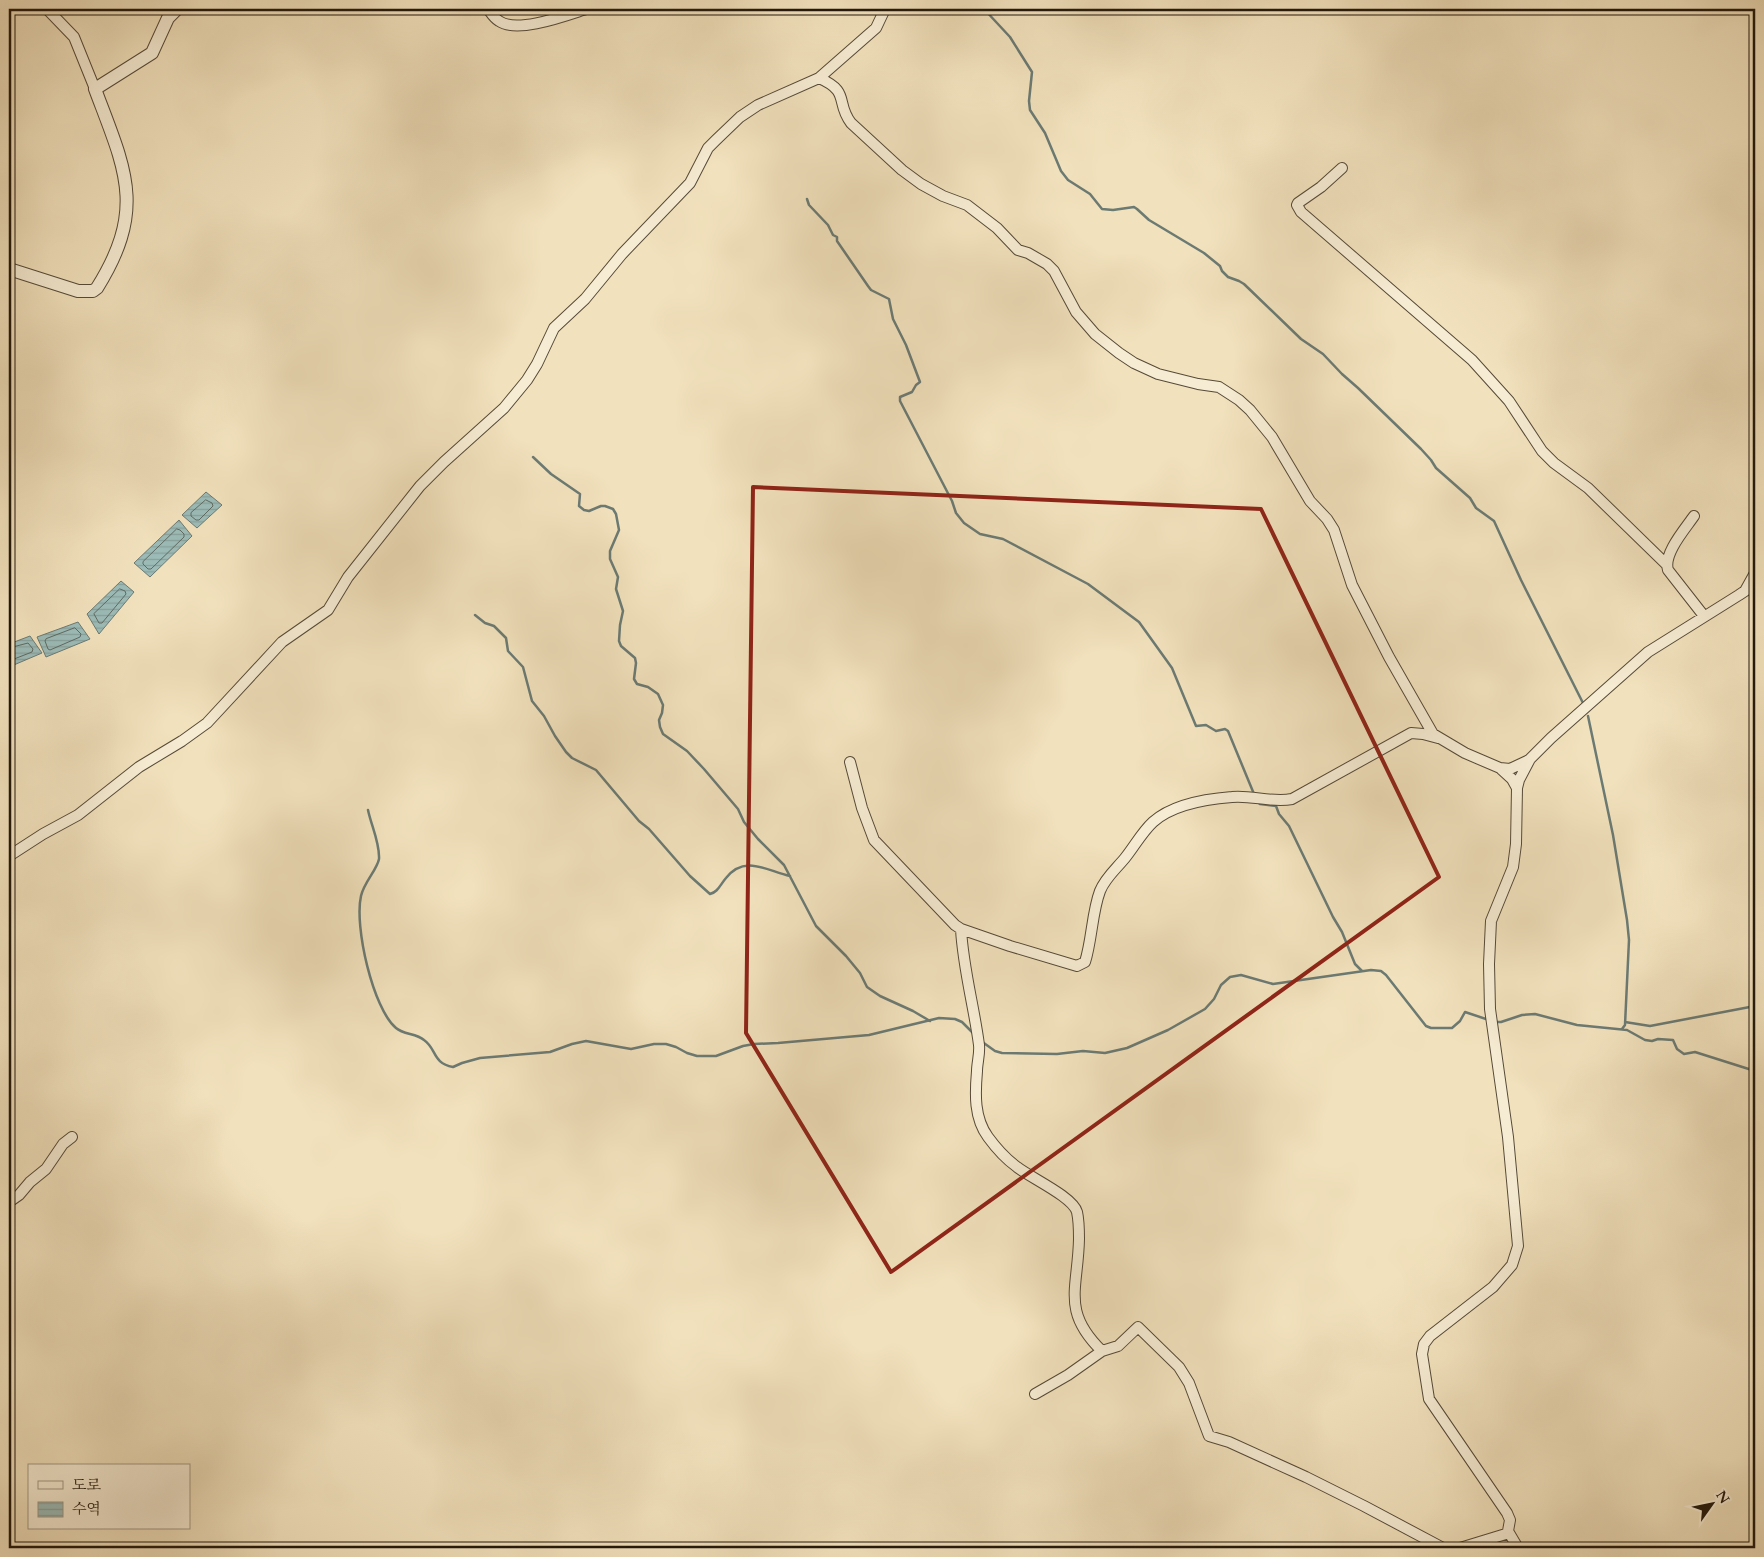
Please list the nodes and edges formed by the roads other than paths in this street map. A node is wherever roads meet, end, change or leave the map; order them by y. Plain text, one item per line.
1 (47, 9) edge
2 (177, 9) edge
3 (488, 9) edge
4 (586, 9) edge
5 (885, 9) edge
6 (819, 78) junction
7 (95, 89) junction
8 (1342, 168) dead end
9 (9, 269) edge
10 (1694, 516) dead end
11 (1666, 564) junction
12 (1755, 573) edge
13 (1704, 616) junction
14 (1438, 738) junction
15 (1530, 759) junction
16 (850, 762) dead end
17 (1500, 768) junction
18 (1517, 788) junction
19 (9, 856) edge
20 (961, 928) junction
21 (72, 1137) dead end
22 (9, 1202) edge
23 (1102, 1351) junction
24 (1035, 1394) dead end
25 (1509, 1533) junction
26 (1443, 1548) edge
27 (1460, 1548) edge
28 (1518, 1548) edge

1 - 7 street
2 - 7 street
3 - 4 street
5 - 6 street
6 - 14 street
6 - 19 street
7 - 9 street
8 - 11 street
10 - 11 street
11 - 13 street
12 - 13 street
13 - 15 street
14 - 17 street
14 - 20 street
15 - 17 street
15 - 18 street
16 - 20 street
17 - 18 street
18 - 25 street
20 - 23 street
21 - 22 street
23 - 24 street
23 - 26 street
25 - 27 street
25 - 28 street

